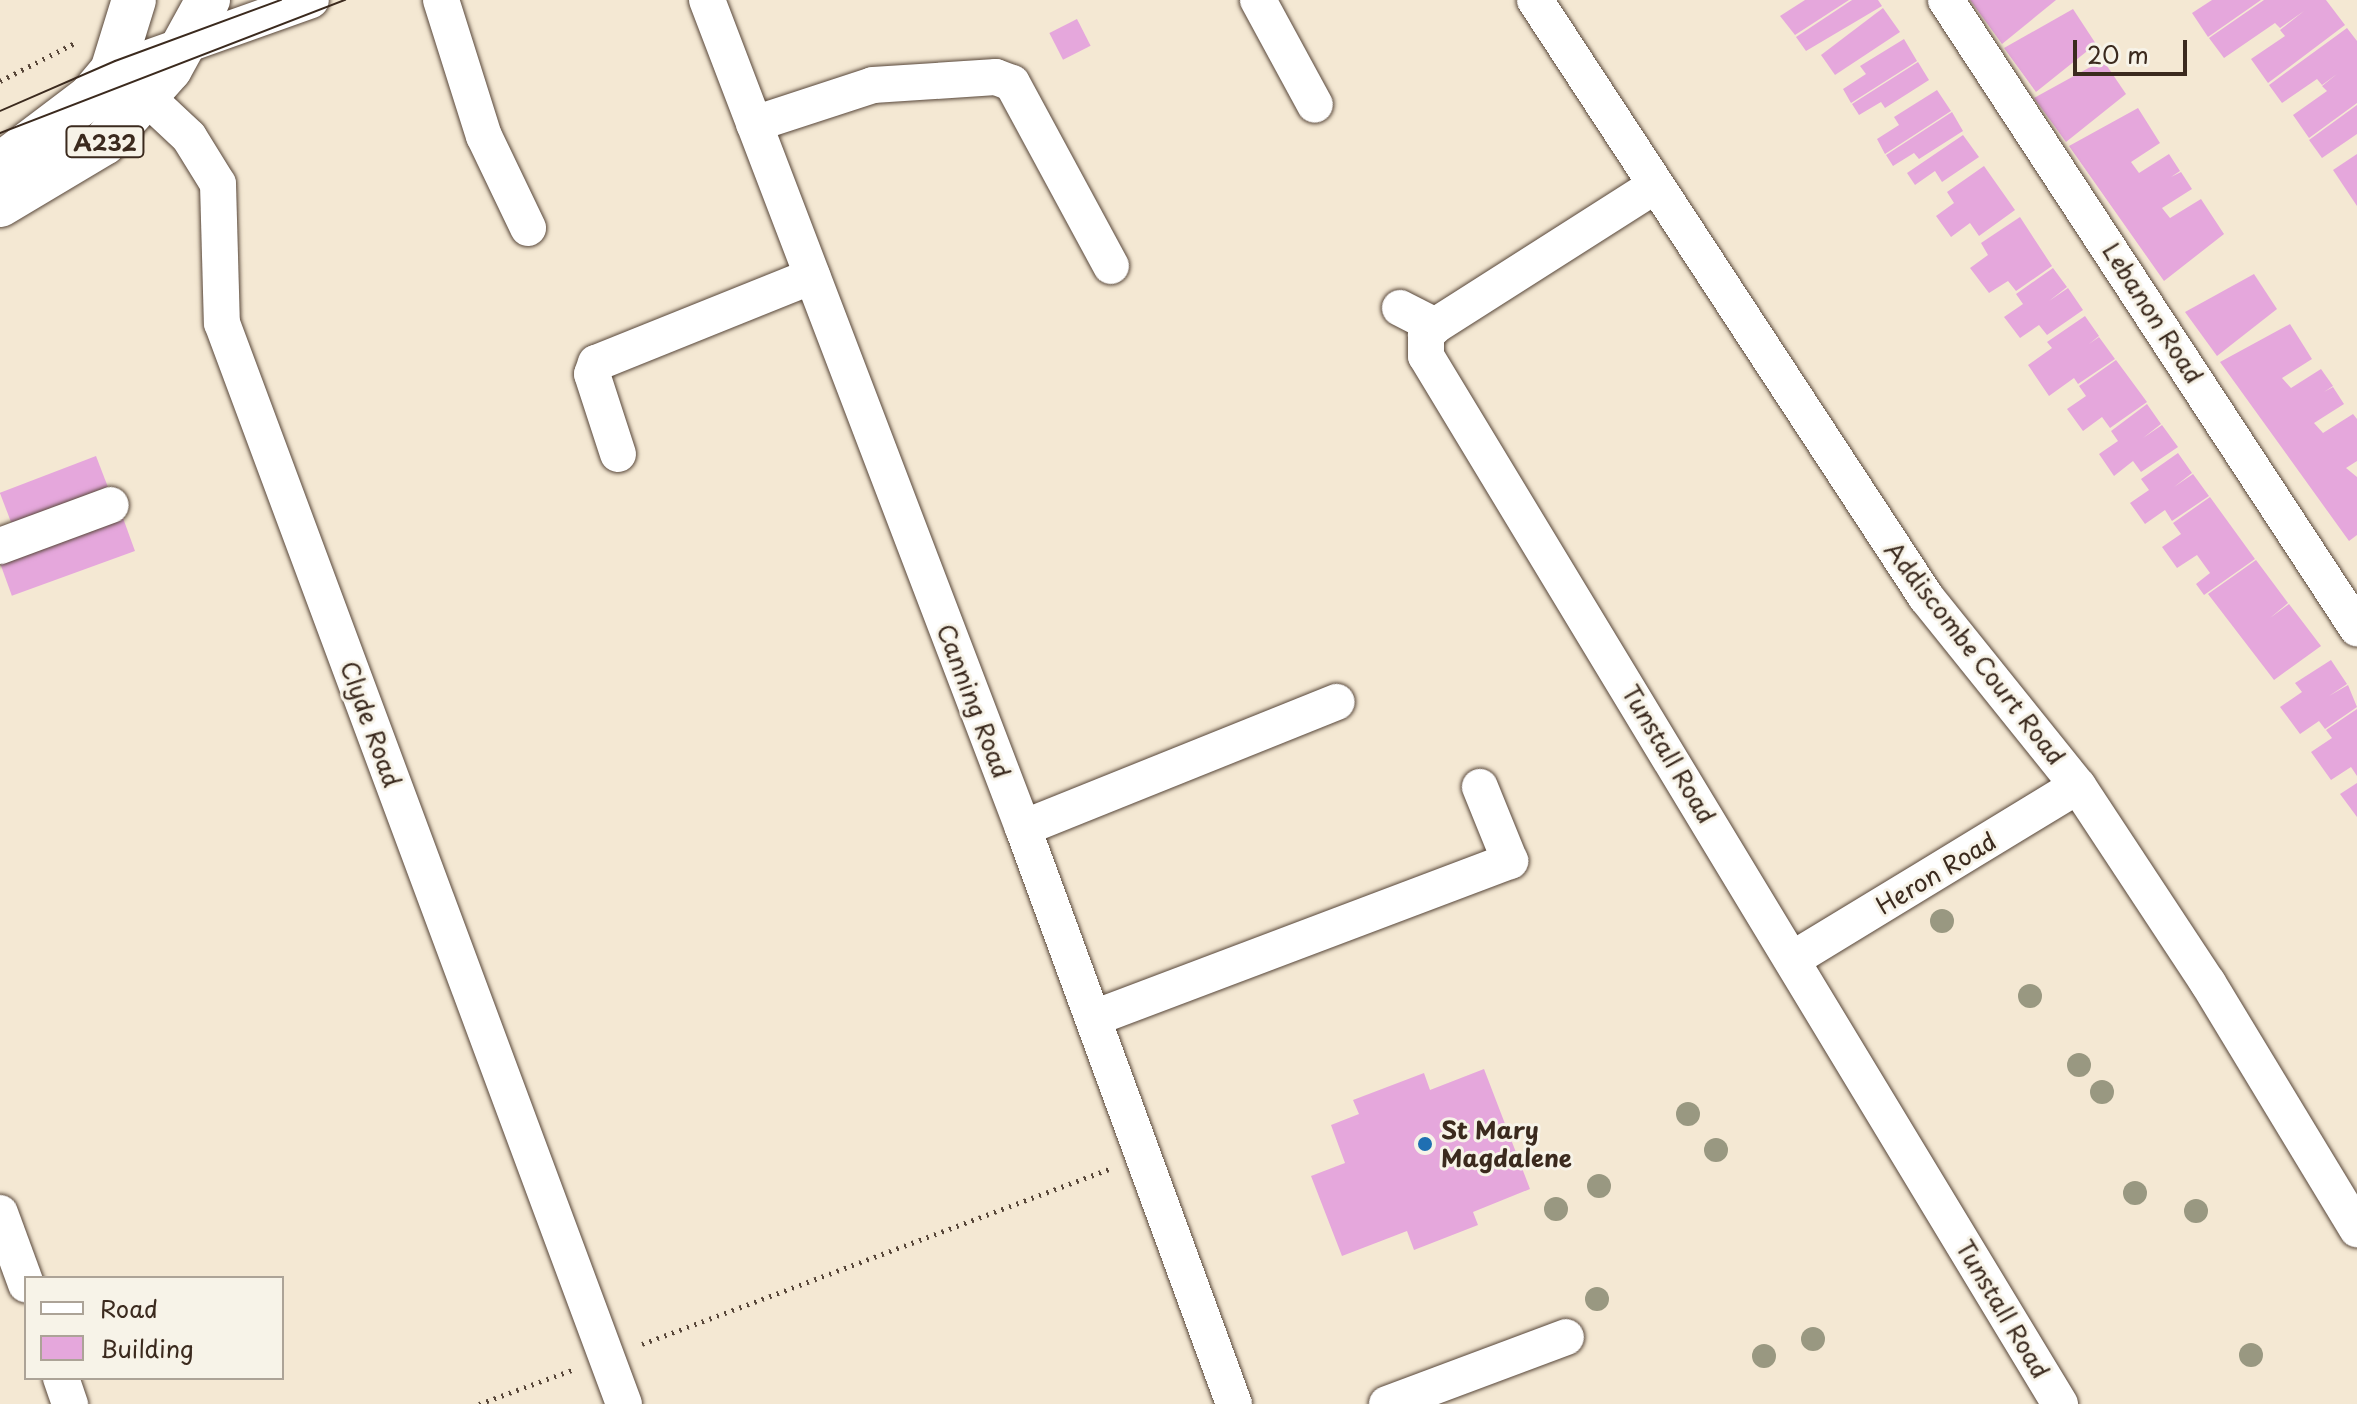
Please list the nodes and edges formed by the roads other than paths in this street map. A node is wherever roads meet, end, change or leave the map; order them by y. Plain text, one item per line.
1 (134, 0) edge
2 (208, 0) edge
3 (311, 0) edge
4 (441, 0) edge
5 (707, 0) edge
6 (1258, 0) edge
7 (1535, 0) edge
8 (1946, 0) edge
9 (183, 49) junction
10 (112, 71) junction
11 (148, 97) junction
12 (1315, 105) dead end
13 (754, 124) junction
14 (0, 165) edge
15 (1653, 187) junction
16 (0, 205) edge
17 (528, 228) dead end
18 (1111, 266) dead end
19 (812, 276) junction
20 (1400, 308) dead end
21 (1435, 326) junction
22 (618, 454) dead end
23 (111, 505) dead end
24 (0, 546) edge
25 (2346, 584) edge
26 (2357, 628) edge
27 (1337, 702) dead end
28 (2078, 786) junction
29 (1480, 787) dead end
30 (1023, 828) junction
31 (1793, 959) junction
32 (1094, 1018) junction
33 (0, 1213) edge
34 (2357, 1229) edge
35 (24, 1279) edge
36 (1566, 1337) dead end
37 (62, 1380) edge
38 (70, 1404) edge
39 (624, 1404) edge
40 (1234, 1404) edge
41 (1387, 1404) edge
42 (2060, 1404) edge

1 - 10 highway, A232
2 - 9 highway, A232
3 - 9 street
4 - 17 street
5 - 13 street, Canning Road
6 - 12 street
7 - 15 street, Addiscombe Court Road
8 - 25 street, Lebanon Road
9 - 10 street
9 - 11 highway, A232
10 - 11 street, Clyde Road
10 - 14 highway, A232
11 - 16 highway, A232
11 - 39 street, Clyde Road
13 - 18 street
13 - 19 street, Canning Road
15 - 21 street
15 - 28 street, Addiscombe Court Road
19 - 22 street
19 - 30 street, Canning Road
20 - 21 street
21 - 31 street, Tunstall Road
23 - 24 street
25 - 26 street, Lebanon Road
27 - 30 street
28 - 31 street, Heron Road
28 - 34 street, Addiscombe Court Road
29 - 32 street
30 - 32 street, Canning Road
31 - 42 street, Tunstall Road
32 - 40 street, Canning Road
33 - 35 street
36 - 41 street
37 - 38 street

